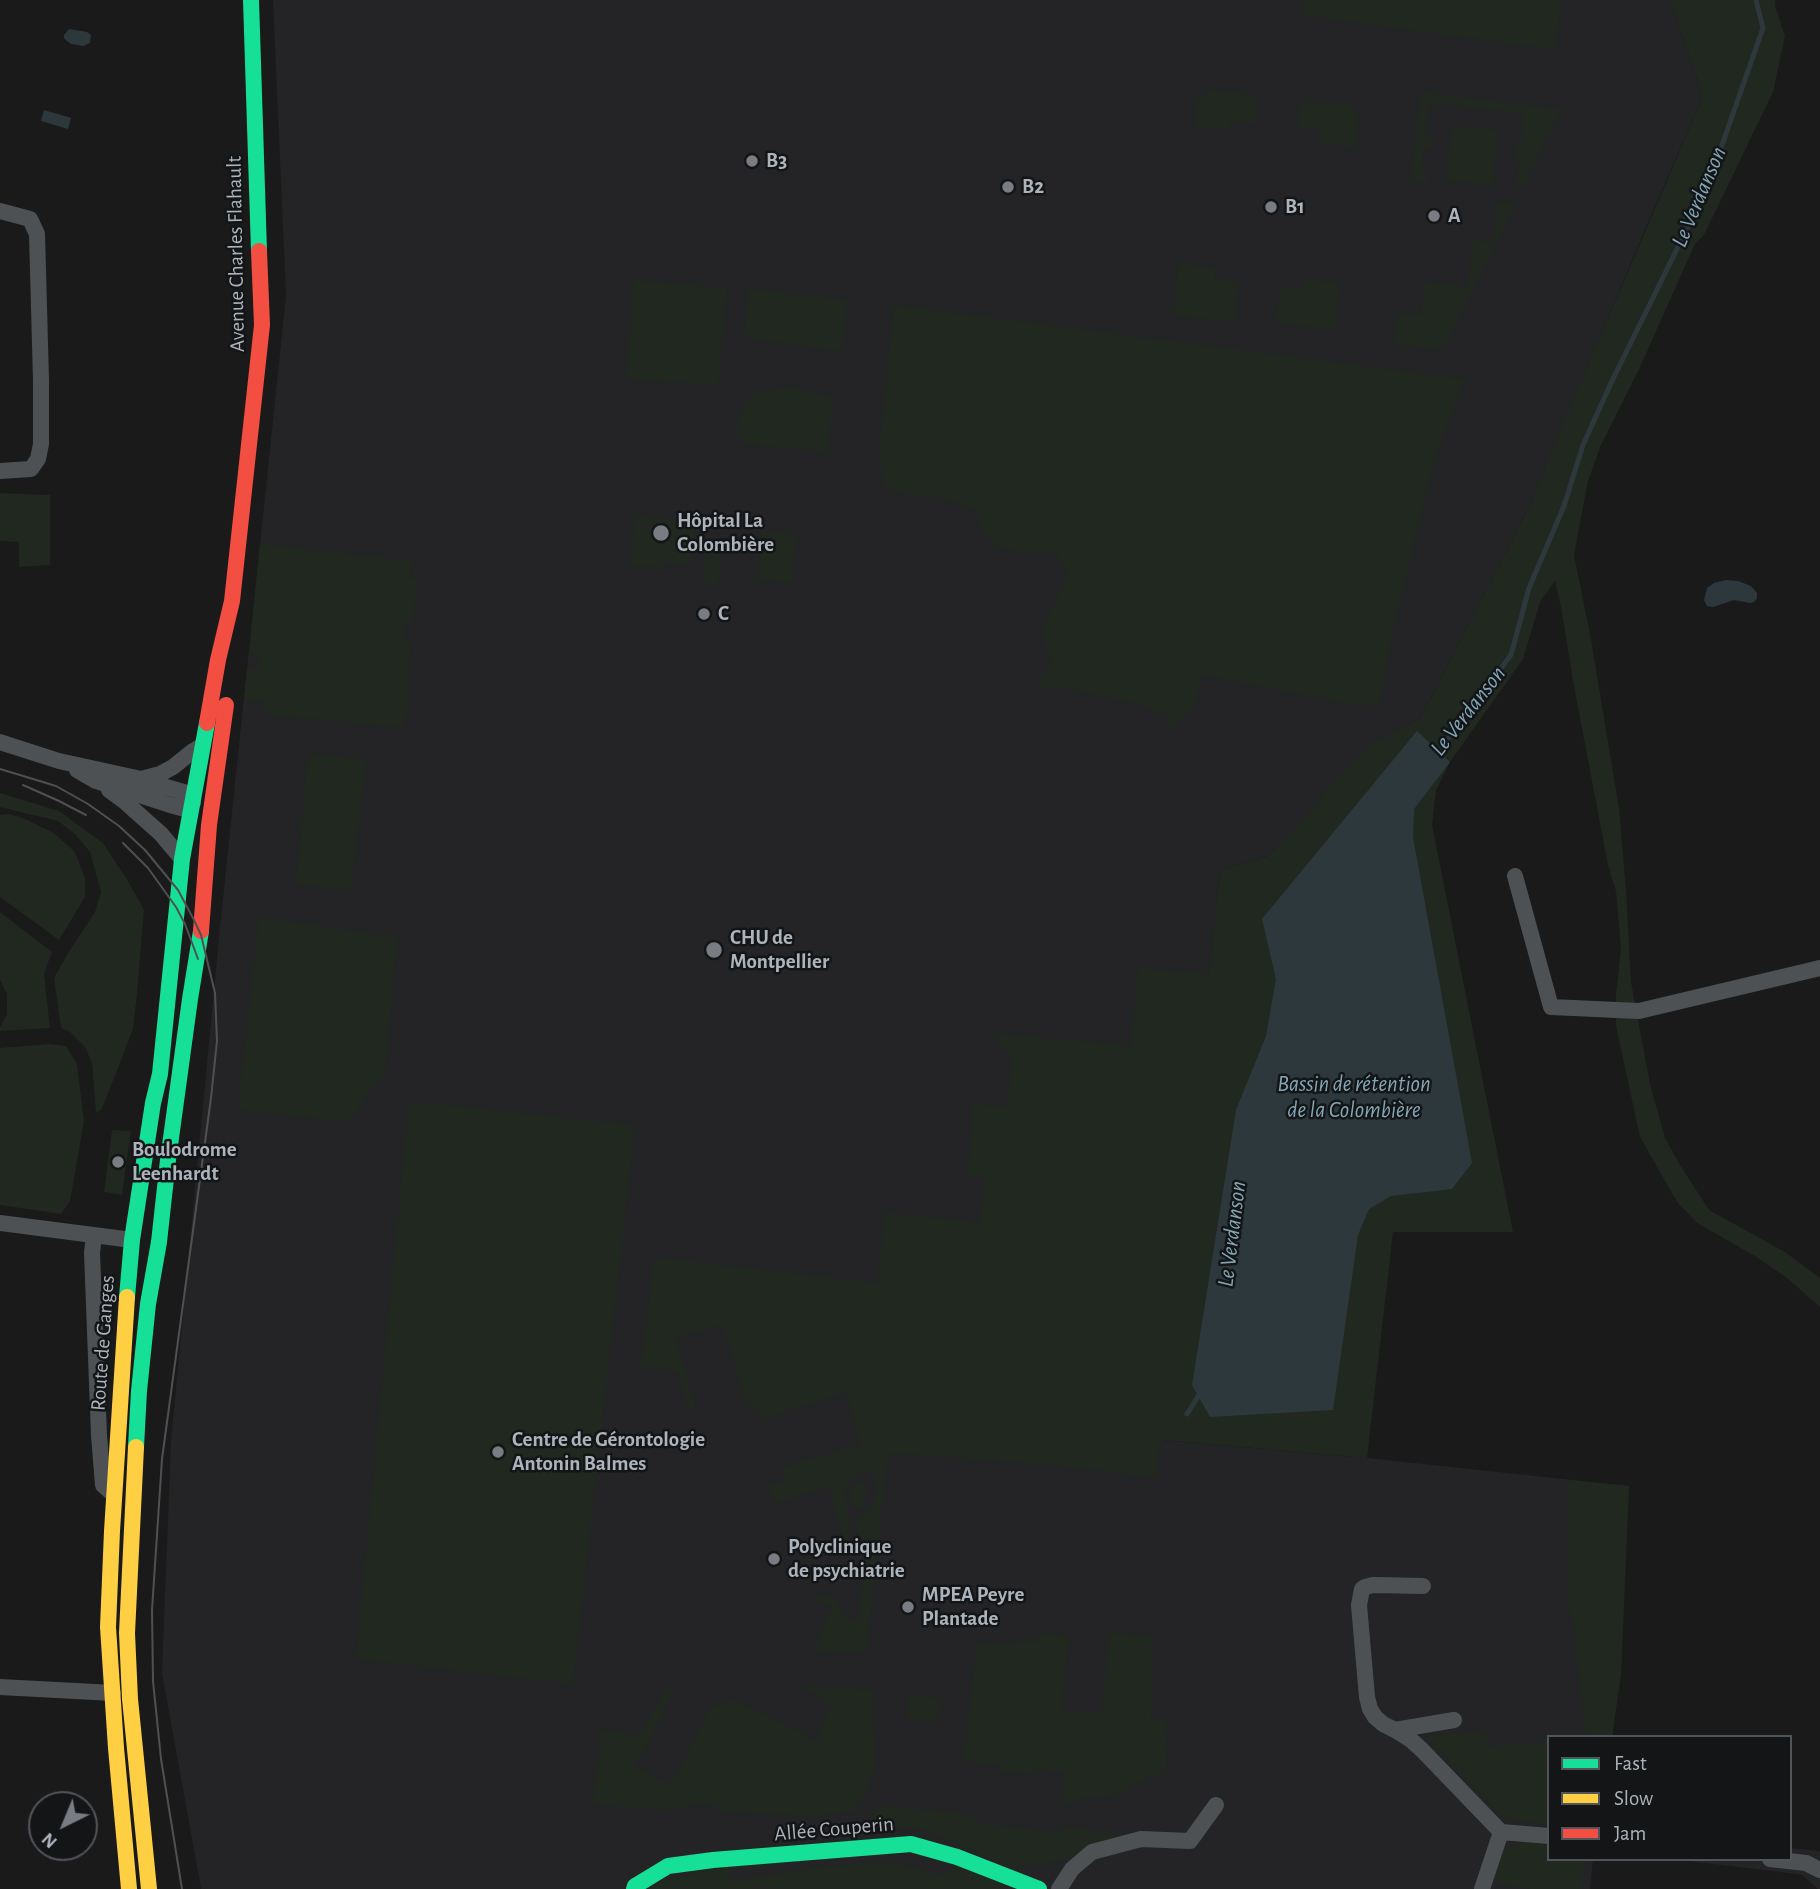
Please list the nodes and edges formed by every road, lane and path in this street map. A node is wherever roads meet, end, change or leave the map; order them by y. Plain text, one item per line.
1 (251, 0) edge
2 (0, 211) edge
3 (0, 471) edge
4 (226, 632) junction
5 (0, 742) edge
6 (203, 745) junction
7 (59, 761) junction
8 (141, 779) junction
9 (96, 781) junction
10 (193, 803) junction
11 (211, 807) junction
12 (182, 859) junction
13 (1515, 876) dead end
14 (1820, 968) edge
15 (0, 1223) edge
16 (94, 1235) junction
17 (151, 1242) junction
18 (114, 1495) junction
19 (1423, 1586) dead end
20 (0, 1687) edge
21 (113, 1693) junction
22 (1454, 1720) dead end
23 (1395, 1730) junction
24 (1216, 1805) dead end
25 (1501, 1832) junction
26 (1547, 1836) edge
27 (1788, 1861) edge
28 (1820, 1870) edge
29 (129, 1889) edge
30 (149, 1889) edge
31 (634, 1889) edge
32 (1039, 1889) edge
33 (1059, 1889) edge
34 (1482, 1889) edge

1 - 4 main road, Avenue Charles Flahault
2 - 3 street
4 - 6 main road, Avenue Charles Flahault
4 - 11 main road, Avenue Charles Flahault
5 - 7 street
6 - 8 street
6 - 10 main road, Avenue Charles Flahault
7 - 8 street
7 - 9 street
8 - 10 street
9 - 10 street
9 - 12 street
10 - 11 main road
10 - 12 main road
11 - 17 main road, Route de Ganges
12 - 17 main road
13 - 14 street
15 - 16 street
16 - 17 street
16 - 18 street
17 - 18 main road, Route de Ganges
17 - 30 main road, Route de Ganges
18 - 21 main road, Route de Ganges
19 - 23 street
20 - 21 street
21 - 29 main road, Route de Ganges
22 - 23 street
23 - 25 street
24 - 33 street
25 - 26 street
25 - 34 street
27 - 28 street
31 - 32 main road, Allée Couperin

